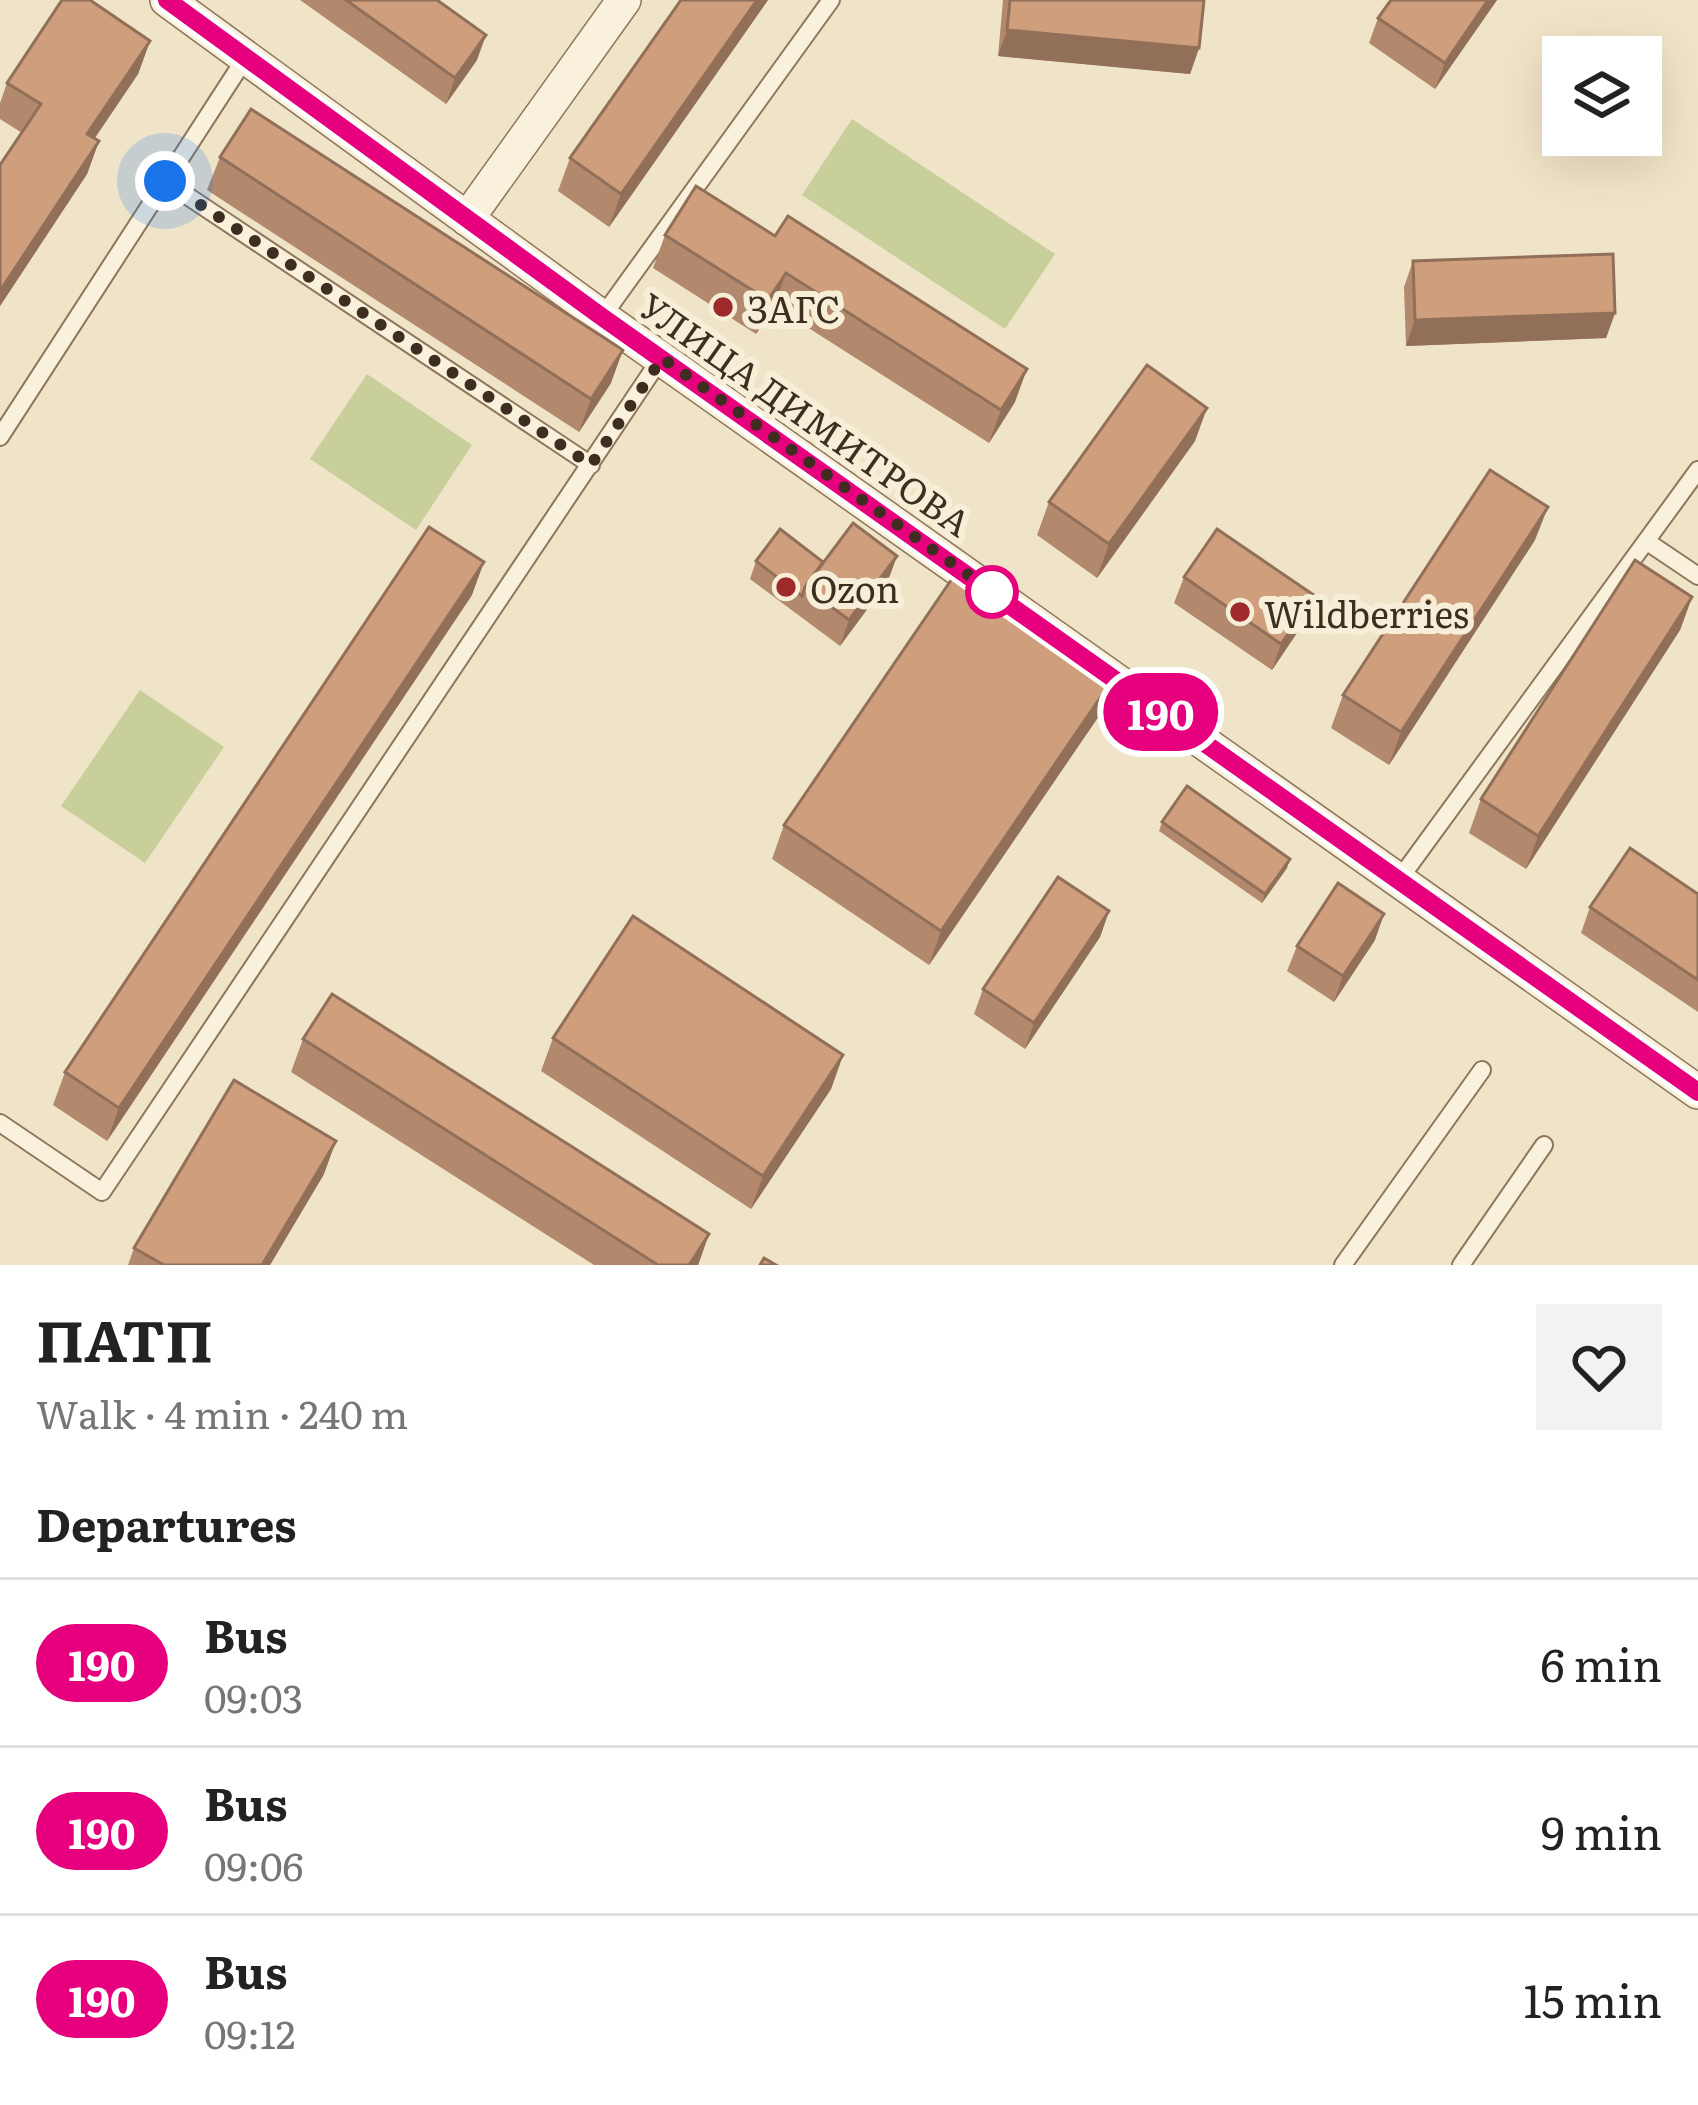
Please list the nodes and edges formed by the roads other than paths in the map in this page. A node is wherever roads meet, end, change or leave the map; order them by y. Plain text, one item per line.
1 (167, 0) edge
2 (624, 0) edge
3 (831, 0) edge
4 (246, 57) junction
5 (165, 181) junction
6 (467, 219) junction
7 (602, 317) junction
8 (662, 358) junction
9 (0, 437) edge
10 (591, 465) junction
11 (1698, 470) edge
12 (1646, 541) junction
13 (1698, 576) edge
14 (1399, 881) junction
15 (1482, 1070) dead end
16 (1698, 1092) edge
17 (0, 1123) edge
18 (1544, 1145) dead end
19 (1343, 1265) edge
20 (1461, 1265) edge

1 - 4 street, УЛИЦА ДИМИТРОВА
2 - 6 street
3 - 7 lane
4 - 5 lane
4 - 6 street, УЛИЦА ДИМИТРОВА
5 - 9 lane
5 - 10 lane
6 - 7 street, УЛИЦА ДИМИТРОВА
7 - 8 street, УЛИЦА ДИМИТРОВА
8 - 10 lane
8 - 14 street, УЛИЦА ДИМИТРОВА
10 - 17 lane
11 - 12 lane
12 - 13 lane
12 - 14 lane
14 - 16 street, УЛИЦА ДИМИТРОВА
15 - 19 lane
18 - 20 lane

